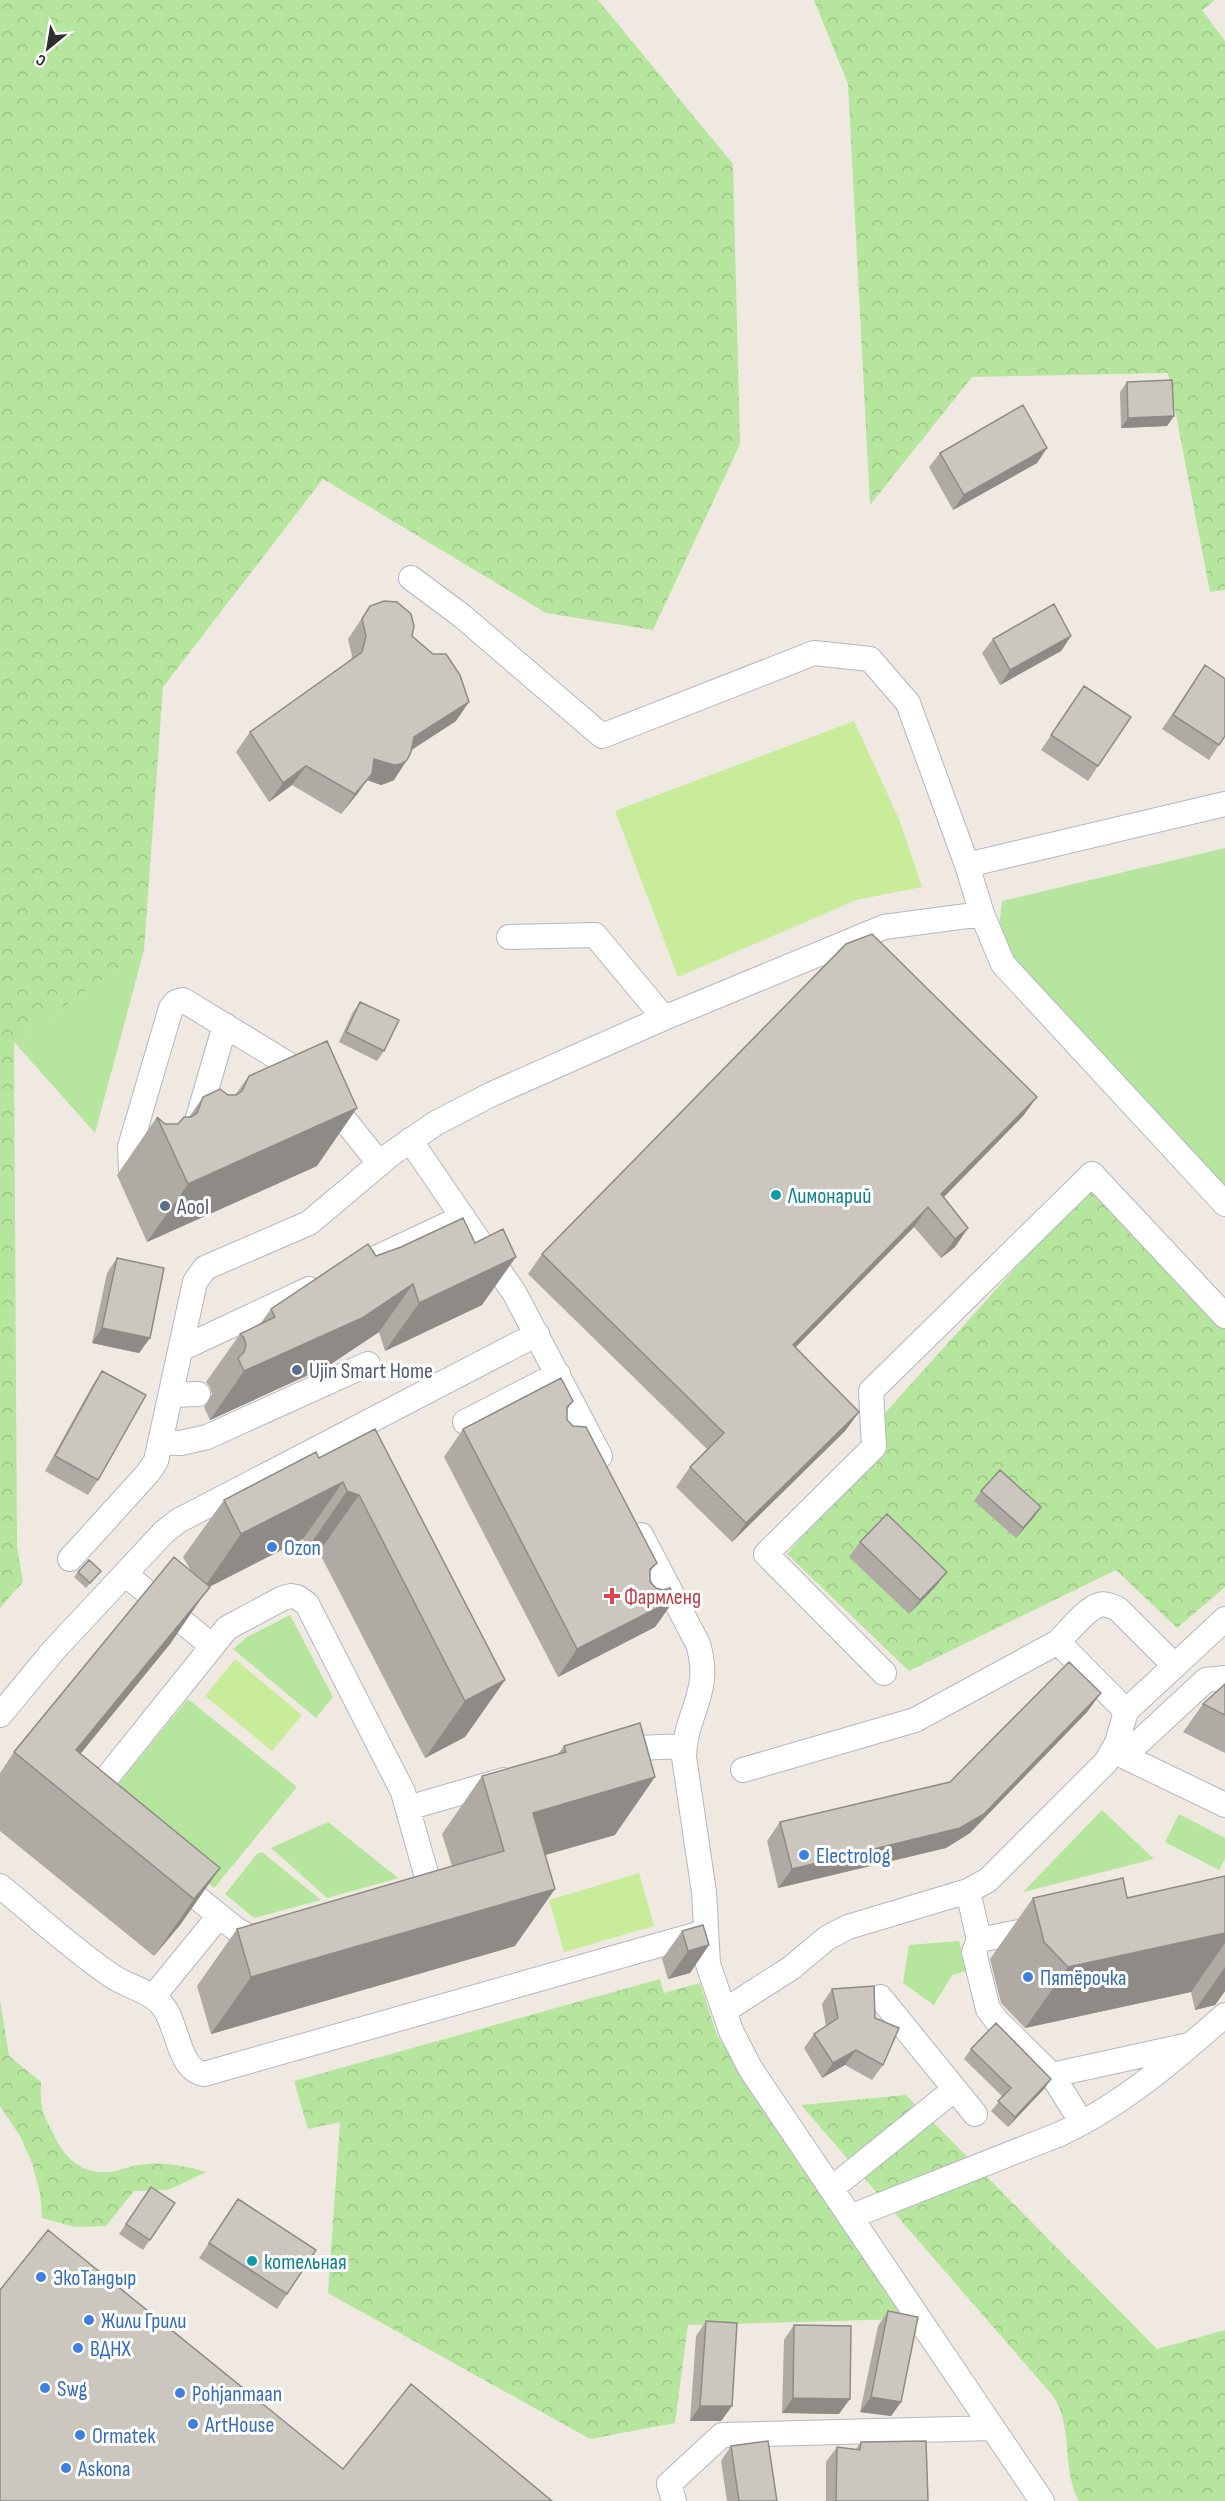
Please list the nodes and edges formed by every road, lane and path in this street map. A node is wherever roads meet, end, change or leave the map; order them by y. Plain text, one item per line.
1 (411, 578) dead end
2 (1225, 804) edge
3 (967, 865) junction
4 (982, 914) junction
5 (509, 937) dead end
6 (664, 1018) junction
7 (225, 1025) junction
8 (192, 1139) edge
9 (410, 1140) junction
10 (380, 1164) junction
11 (139, 1165) dead end
12 (1225, 1204) edge
13 (463, 1217) junction
14 (1225, 1316) edge
15 (537, 1334) junction
16 (181, 1349) junction
17 (368, 1364) edge
18 (558, 1374) junction
19 (198, 1394) dead end
20 (171, 1395) junction
21 (465, 1422) dead end
22 (162, 1442) junction
23 (612, 1479) edge
24 (633, 1519) edge
25 (70, 1559) dead end
26 (125, 1574) junction
27 (1225, 1619) edge
28 (1058, 1642) junction
29 (212, 1646) junction
30 (1174, 1666) junction
31 (884, 1673) dead end
32 (1225, 1678) edge
33 (1126, 1712) junction
34 (0, 1715) edge
35 (684, 1746) junction
36 (593, 1752) edge
37 (1118, 1754) junction
38 (743, 1770) dead end
39 (529, 1773) edge
40 (1225, 1805) edge
41 (408, 1808) junction
42 (0, 1886) edge
43 (968, 1891) junction
44 (219, 1916) junction
45 (1062, 1926) edge
46 (705, 1932) junction
47 (979, 1940) junction
48 (153, 1997) junction
49 (880, 1997) dead end
50 (724, 2011) junction
51 (1207, 2024) edge
52 (1052, 2075) junction
53 (955, 2089) junction
54 (975, 2114) dead end
55 (1082, 2123) junction
56 (831, 2189) junction
57 (850, 2217) junction
58 (993, 2428) junction
59 (674, 2501) edge
60 (1042, 2501) edge

1 - 3 street
2 - 3 street
3 - 4 street
4 - 6 street
4 - 12 street
5 - 6 street
6 - 9 street
7 - 8 street
7 - 10 street
7 - 11 street
9 - 10 street
9 - 13 street
10 - 16 street
13 - 15 street
13 - 16 street
14 - 31 street
15 - 18 street
15 - 26 street
16 - 20 street
17 - 22 street
18 - 21 street
18 - 23 street
19 - 20 street
20 - 22 street
22 - 25 street
24 - 35 street
26 - 29 street
26 - 34 street
27 - 30 street
28 - 30 street
28 - 33 street
28 - 38 street
29 - 41 street
29 - 44 street
30 - 33 street
32 - 37 street
33 - 37 street
35 - 36 street
35 - 46 street
37 - 40 street
37 - 43 street
39 - 41 street
41 - 44 street
42 - 48 street
43 - 47 street
43 - 50 street
44 - 48 street
45 - 47 street
46 - 48 street
46 - 50 street
47 - 52 street
49 - 53 street
50 - 56 street
51 - 52 street
51 - 55 street
52 - 55 street
53 - 54 street
53 - 56 street
55 - 57 street
56 - 57 street
57 - 58 street
58 - 59 street
58 - 60 street

